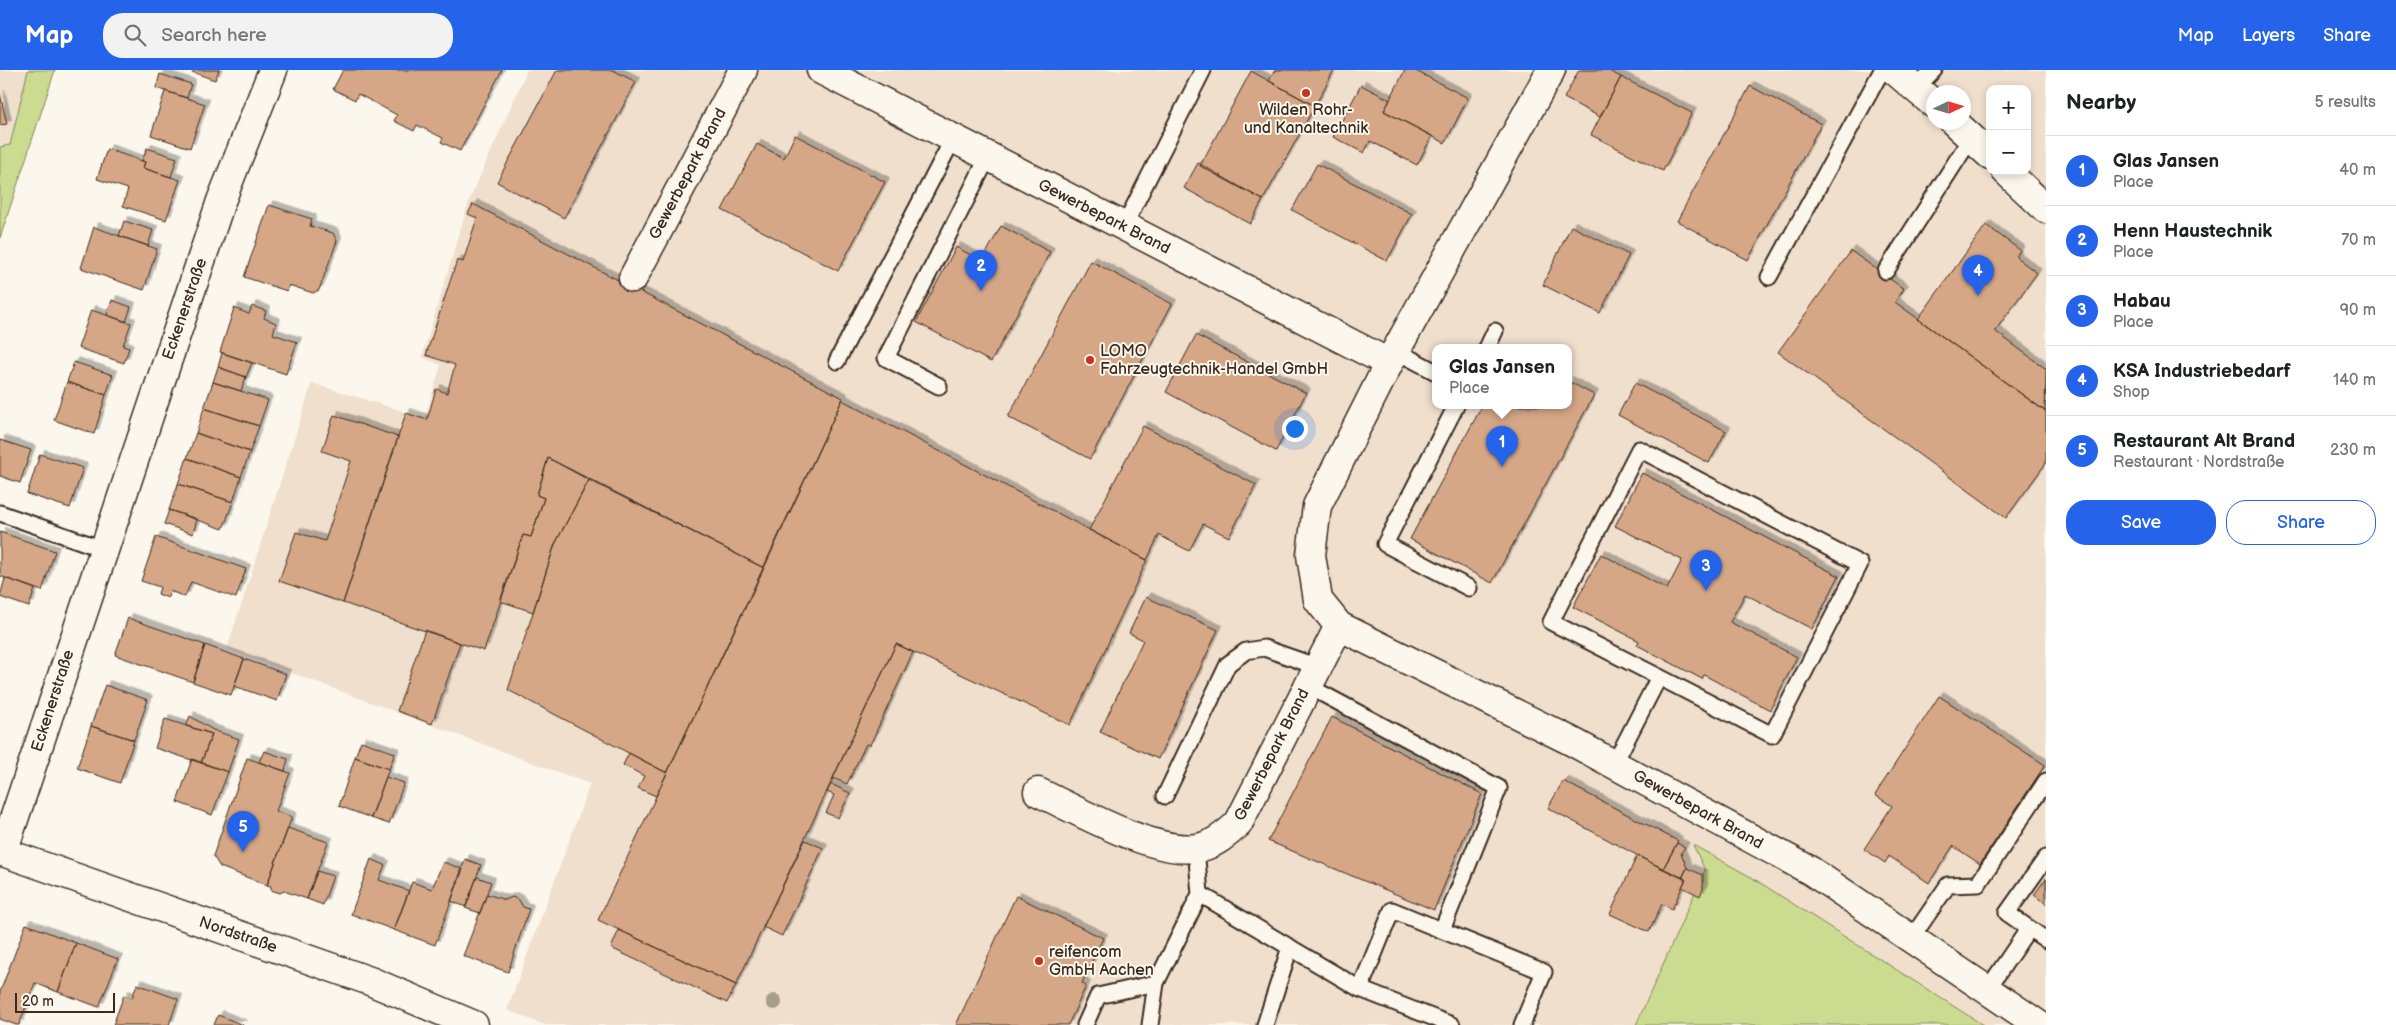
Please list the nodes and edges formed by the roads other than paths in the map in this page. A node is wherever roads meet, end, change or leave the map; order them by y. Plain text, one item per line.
1 (273, 70) edge
2 (743, 70) edge
3 (820, 70) edge
4 (1204, 70) edge
5 (1552, 70) edge
6 (1882, 70) edge
7 (1894, 70) edge
8 (1926, 86) edge
9 (953, 139) junction
10 (1972, 139) edge
11 (988, 157) junction
12 (2010, 175) edge
13 (2046, 209) edge
14 (1123, 228) junction
15 (1886, 271) dead end
16 (1769, 277) dead end
17 (633, 278) dead end
18 (1495, 331) dead end
19 (1488, 344) edge
20 (1393, 357) junction
21 (837, 361) dead end
22 (1432, 371) edge
23 (939, 386) dead end
24 (1454, 409) edge
25 (0, 513) edge
26 (103, 549) junction
27 (1469, 588) dead end
28 (1339, 626) junction
29 (1313, 676) junction
30 (1659, 677) junction
31 (1614, 764) junction
32 (2046, 781) edge
33 (1038, 792) dead end
34 (1165, 796) dead end
35 (1196, 848) junction
36 (1, 852) edge
37 (2046, 858) edge
38 (1200, 894) junction
39 (2029, 928) junction
40 (1442, 930) junction
41 (1911, 939) junction
42 (2046, 940) edge
43 (1290, 947) junction
44 (1156, 983) junction
45 (1360, 988) junction
46 (1987, 990) junction
47 (474, 1025) edge
48 (1085, 1025) edge
49 (1150, 1025) edge
50 (1265, 1025) edge
51 (1452, 1025) edge
52 (1522, 1025) edge
53 (2040, 1025) edge

1 - 26 street, Eckenerstraße
2 - 17 street, Gewerbepark Brand
3 - 9 street, Gewerbepark Brand
4 - 14 lane
5 - 20 street, Gewerbepark Brand
6 - 16 lane
7 - 8 street
9 - 11 street, Gewerbepark Brand
9 - 21 lane
10 - 15 lane
11 - 14 street, Gewerbepark Brand
11 - 23 lane
12 - 13 street
14 - 20 street, Gewerbepark Brand
18 - 19 lane
20 - 22 lane
20 - 28 street, Gewerbepark Brand
24 - 27 lane
25 - 26 lane
26 - 36 street, Eckenerstraße
28 - 29 street, Gewerbepark Brand
28 - 31 street, Gewerbepark Brand
29 - 34 lane
29 - 35 street, Gewerbepark Brand
29 - 40 lane
30 - 30 lane
30 - 31 lane
31 - 41 street, Gewerbepark Brand
32 - 41 lane
33 - 35 street, Gewerbepark Brand
35 - 38 lane
36 - 47 street, Nordstraße
37 - 39 lane
38 - 43 lane
38 - 44 lane
39 - 42 lane
39 - 46 lane
40 - 45 lane
40 - 52 lane
41 - 46 street, Gewerbepark Brand
43 - 45 lane
43 - 50 lane
44 - 48 lane
44 - 49 lane
45 - 51 lane
46 - 53 street, Gewerbepark Brand

